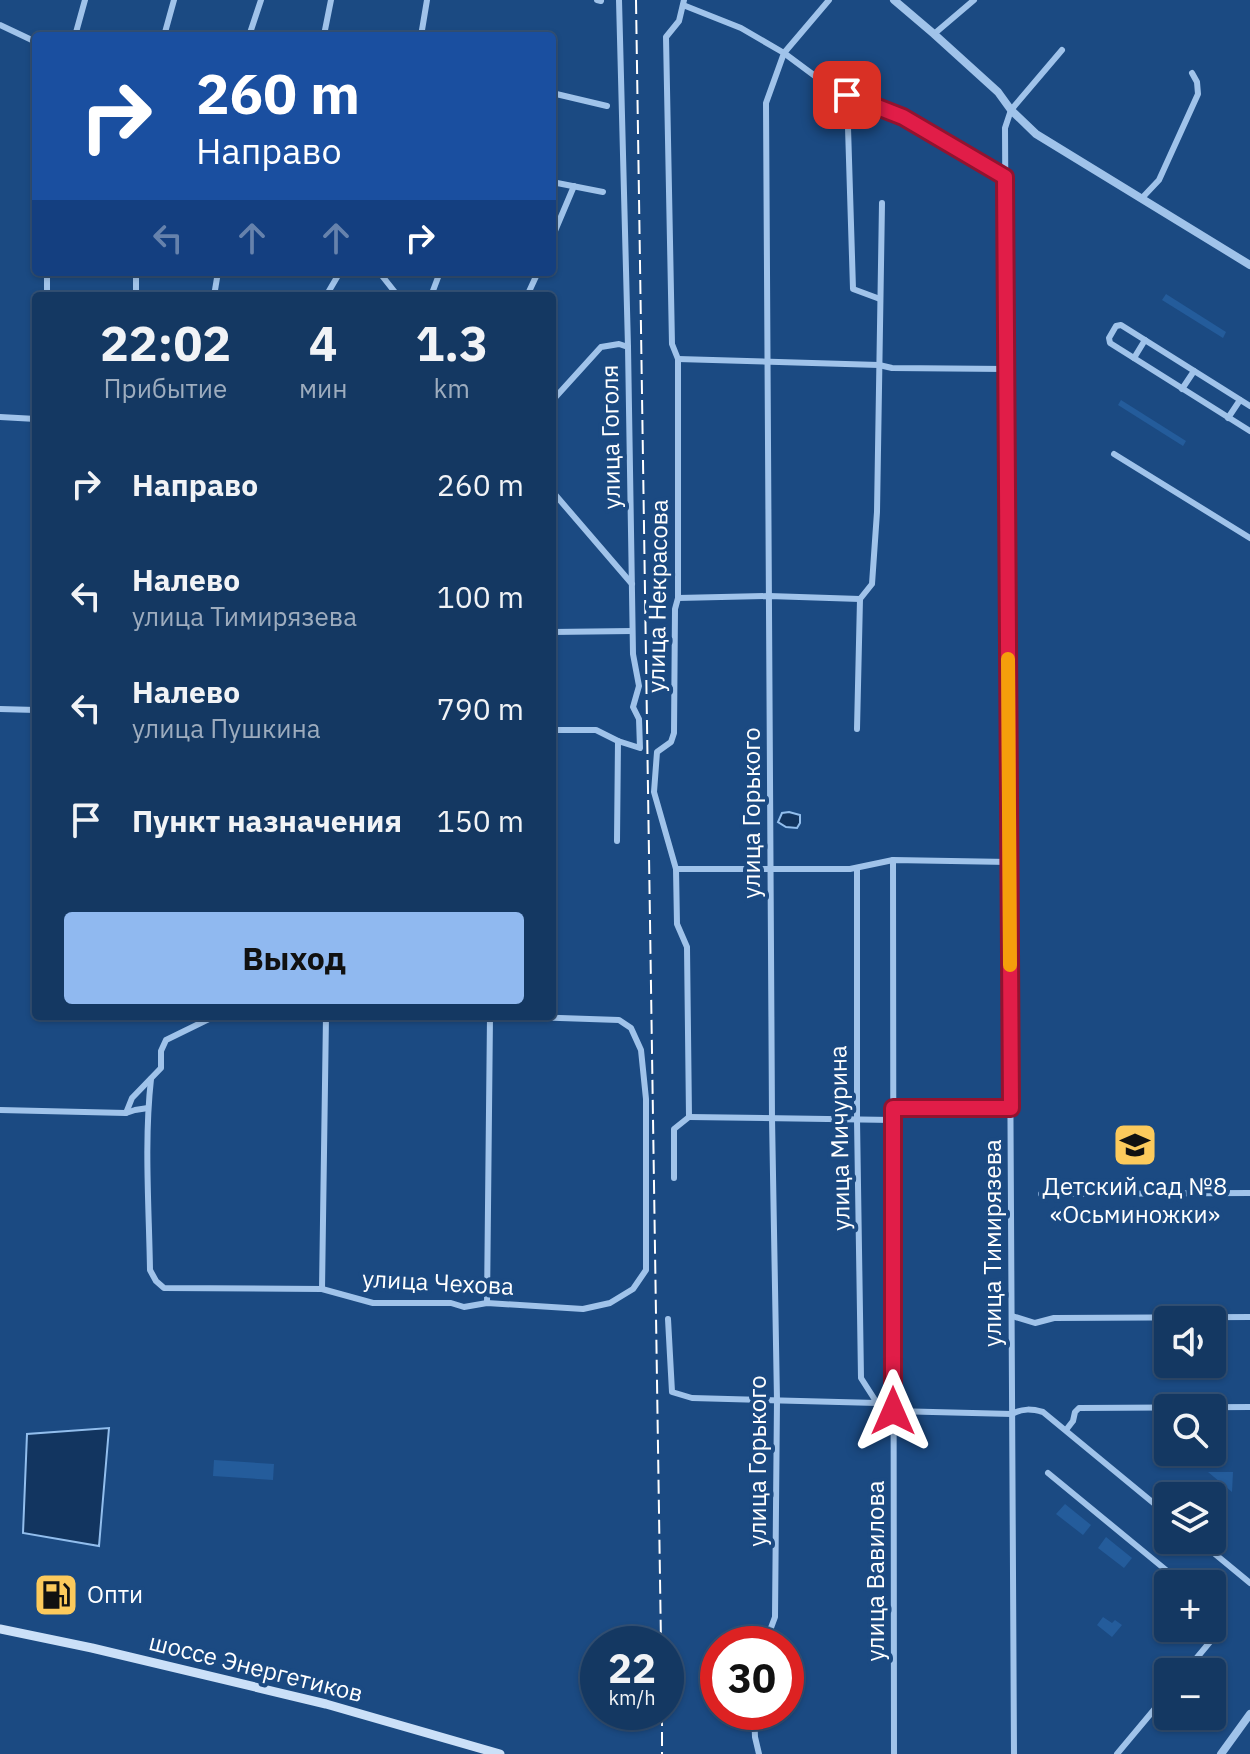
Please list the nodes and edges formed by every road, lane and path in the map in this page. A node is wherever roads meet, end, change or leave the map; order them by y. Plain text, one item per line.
1 (85, 0) edge
2 (174, 0) edge
3 (261, 0) edge
4 (331, 0) edge
5 (427, 0) edge
6 (619, 0) edge
7 (829, 0) edge
8 (894, 0) edge
9 (974, 0) edge
10 (683, 2) edge
11 (0, 25) edge
12 (76, 32) edge
13 (165, 32) edge
14 (250, 32) edge
15 (326, 32) edge
16 (422, 32) edge
17 (934, 34) junction
18 (32, 40) edge
19 (1062, 50) dead end
20 (784, 53) junction
21 (1192, 73) dead end
22 (556, 94) edge
23 (847, 95) junction
24 (607, 106) dead end
25 (1011, 110) junction
26 (1005, 177) junction
27 (556, 183) edge
28 (574, 186) junction
29 (603, 192) dead end
30 (1142, 198) junction
31 (882, 203) dead end
32 (556, 229) edge
33 (1250, 265) edge
34 (382, 276) edge
35 (395, 292) edge
36 (880, 299) junction
37 (1145, 340) junction
38 (628, 347) junction
39 (1134, 358) junction
40 (678, 359) junction
41 (768, 362) junction
42 (879, 365) junction
43 (1006, 369) junction
44 (1194, 371) junction
45 (1182, 389) junction
46 (556, 397) edge
47 (1240, 400) junction
48 (1250, 406) edge
49 (0, 417) edge
50 (1228, 418) junction
51 (32, 419) edge
52 (1250, 431) edge
53 (1114, 454) dead end
54 (556, 496) edge
55 (1250, 538) edge
56 (632, 584) junction
57 (769, 596) junction
58 (678, 598) junction
59 (860, 599) junction
60 (632, 631) junction
61 (556, 632) edge
62 (0, 709) edge
63 (32, 710) edge
64 (857, 729) dead end
65 (556, 730) edge
66 (618, 741) junction
67 (617, 841) dead end
68 (893, 860) junction
69 (1009, 862) junction
70 (857, 868) junction
71 (676, 869) junction
72 (771, 870) junction
73 (556, 1018) edge
74 (207, 1020) edge
75 (326, 1020) edge
76 (490, 1020) edge
77 (151, 1079) junction
78 (148, 1108) junction
79 (893, 1108) junction
80 (1011, 1108) junction
81 (0, 1110) edge
82 (126, 1113) junction
83 (689, 1117) junction
84 (772, 1118) junction
85 (857, 1120) junction
86 (893, 1120) junction
87 (674, 1178) dead end
88 (1250, 1193) edge
89 (1041, 1194) dead end
90 (322, 1289) junction
91 (487, 1303) junction
92 (1012, 1316) junction
93 (1250, 1317) edge
94 (668, 1319) dead end
95 (777, 1400) junction
96 (877, 1403) junction
97 (1250, 1407) edge
98 (893, 1411) junction
99 (1012, 1414) junction
100 (1066, 1430) junction
101 (1048, 1473) dead end
102 (1154, 1503) edge
103 (1215, 1554) edge
104 (1166, 1570) edge
105 (1250, 1583) edge
106 (772, 1626) edge
107 (0, 1629) edge
108 (1210, 1642) edge
109 (1197, 1658) edge
110 (1154, 1710) edge
111 (1250, 1714) edge
112 (755, 1730) edge
113 (500, 1754) edge
114 (759, 1754) edge
115 (894, 1754) edge
116 (1014, 1754) edge
117 (1117, 1754) edge
118 (1221, 1754) edge

1 - 12 street
2 - 13 street
3 - 14 street
4 - 15 street
5 - 16 street
6 - 38 street, улица Гоголя
7 - 20 street, улица Горького
8 - 17 street
9 - 17 street
10 - 20 street
10 - 40 street, улица Некрасова
11 - 18 street
17 - 25 street
19 - 25 street
20 - 23 street
20 - 41 street, улица Горького
21 - 30 street
22 - 24 street
23 - 26 street
23 - 36 street
25 - 26 street, улица Тимирязева
25 - 30 street
26 - 43 street, улица Тимирязева
27 - 28 street
28 - 29 street
28 - 32 street
30 - 33 street
31 - 36 street
34 - 35 street
36 - 42 street
37 - 39 street
37 - 39 street
37 - 44 street
38 - 46 street
38 - 56 street, улица Гоголя
39 - 45 street
40 - 41 street
40 - 58 street, улица Некрасова
41 - 42 street
41 - 57 street, улица Горького
42 - 43 street
42 - 59 street
43 - 69 street, улица Тимирязева
44 - 45 street
44 - 47 street
45 - 50 street
47 - 48 street
47 - 50 street
49 - 51 street
50 - 52 street
53 - 55 street
54 - 56 street
56 - 60 street, улица Гоголя
57 - 58 street
57 - 59 street
57 - 72 street, улица Горького
58 - 71 street, улица Некрасова
59 - 64 street
60 - 61 street
60 - 66 street, улица Гоголя
62 - 63 street
65 - 66 street
66 - 67 street
68 - 69 street
68 - 70 street
68 - 79 street, улица Вавилова
69 - 80 street, улица Тимирязева
70 - 72 street
70 - 85 street, улица Мичурина
71 - 72 street
71 - 83 street, улица Некрасова
72 - 84 street, улица Горького
73 - 91 street, улица Чехова
74 - 77 street
75 - 90 street
76 - 91 street
77 - 78 street
77 - 82 street
78 - 82 street
78 - 90 street, улица Чехова
79 - 80 street
79 - 86 street, улица Вавилова
80 - 92 street, улица Тимирязева
81 - 82 street
83 - 84 street
83 - 87 street, улица Некрасова
84 - 85 street
84 - 95 street, улица Горького
85 - 86 street
85 - 96 street, улица Мичурина
86 - 98 street, улица Вавилова
88 - 89 street
90 - 91 street, улица Чехова
92 - 93 street
92 - 99 street, улица Тимирязева
94 - 95 street
95 - 96 street
95 - 106 street, улица Горького
96 - 98 street
97 - 100 street
98 - 99 street
98 - 115 street, улица Вавилова
99 - 100 street
99 - 116 street, улица Тимирязева
100 - 102 street
101 - 104 street
103 - 105 street
107 - 113 main road, шоссе Энергетиков
108 - 109 street
110 - 117 street
111 - 118 street
112 - 114 street

